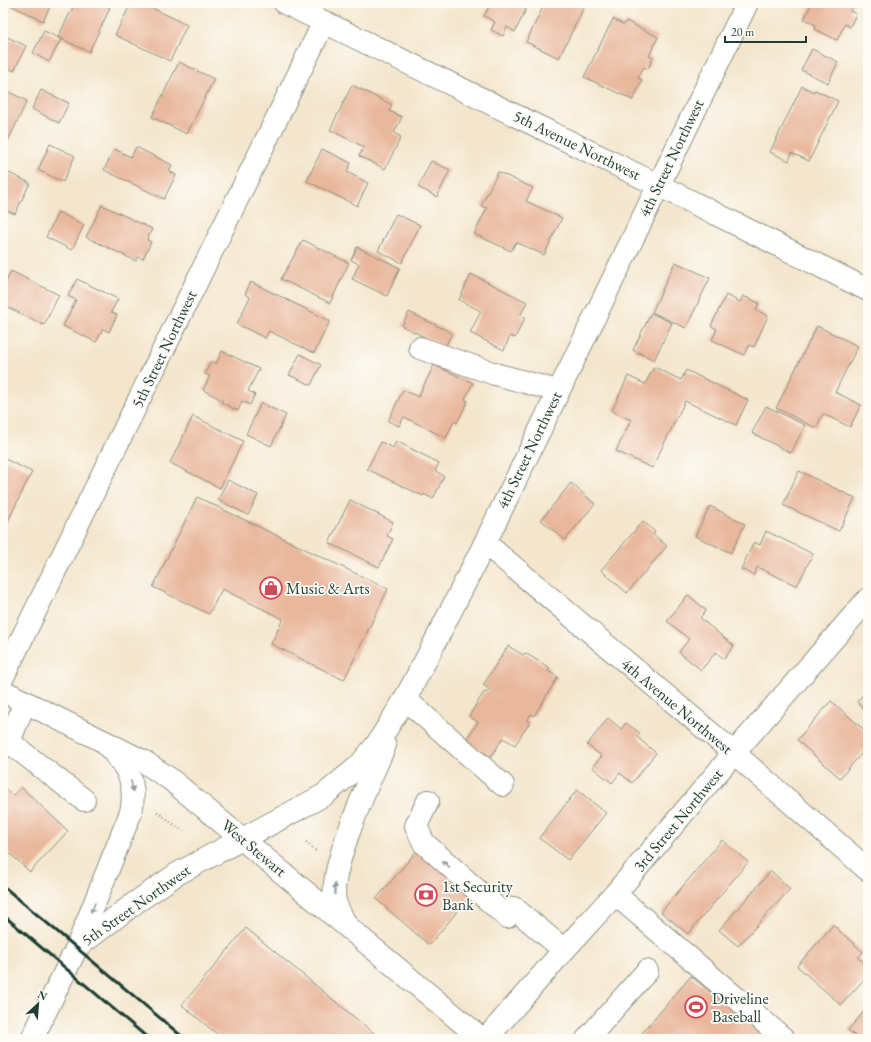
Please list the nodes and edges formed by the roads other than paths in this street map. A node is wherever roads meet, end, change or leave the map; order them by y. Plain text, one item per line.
1 (285, 3) edge
2 (747, 3) edge
3 (324, 22) junction
4 (658, 185) junction
5 (868, 290) edge
6 (420, 348) dead end
7 (558, 391) junction
8 (485, 543) junction
9 (868, 599) edge
10 (3, 677) edge
11 (3, 692) edge
12 (405, 699) junction
13 (24, 702) junction
14 (104, 742) junction
15 (734, 753) junction
16 (503, 784) dead end
17 (84, 800) dead end
18 (428, 801) dead end
19 (244, 839) junction
20 (868, 870) edge
21 (615, 894) junction
22 (347, 926) junction
23 (77, 947) junction
24 (564, 950) junction
25 (647, 970) dead end
26 (32, 1039) edge
27 (482, 1039) edge
28 (486, 1039) edge
29 (587, 1039) edge
30 (784, 1039) edge

1 - 3 street, 5th Avenue Northwest
2 - 4 street, 4th Street Northwest
3 - 4 street, 5th Avenue Northwest
3 - 10 street, 5th Street Northwest
4 - 5 street, 5th Avenue Northwest
4 - 7 street, 4th Street Northwest
6 - 7 street
7 - 8 street, 4th Street Northwest
8 - 12 street, 4th Street Northwest
8 - 15 street, 4th Avenue Northwest
9 - 15 street, 3rd Street Northwest
11 - 13 street, West Stewart
12 - 16 street
12 - 19 street, 4th Street Northwest
22 -> 12 street
13 - 14 street, West Stewart
13 - 17 street
14 - 19 street, West Stewart
14 -> 23 street
15 - 20 street, 4th Avenue Northwest
15 - 21 street, 3rd Street Northwest
24 -> 18 street
19 - 22 street, West Stewart
19 - 23 street, 5th Street Northwest
21 - 24 street, 3rd Street Northwest
21 - 30 street
22 - 27 street, West Stewart
23 - 26 street, 5th Street Northwest
24 - 28 street, 3rd Street Northwest
25 - 29 street

